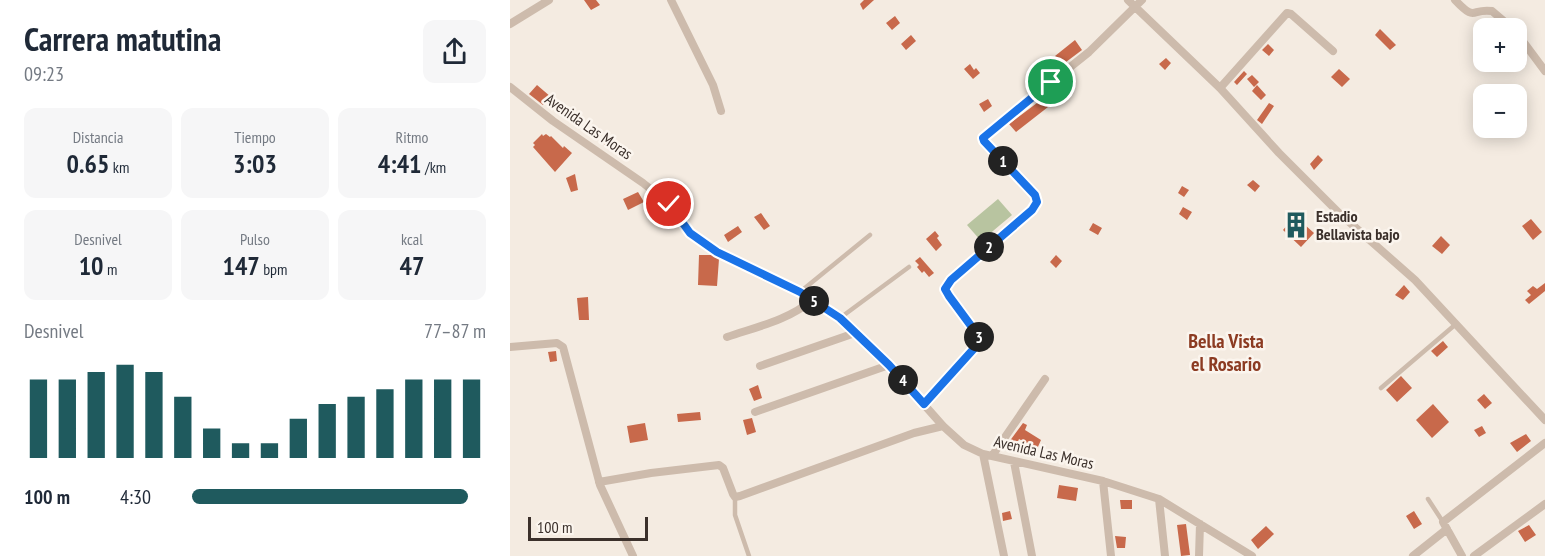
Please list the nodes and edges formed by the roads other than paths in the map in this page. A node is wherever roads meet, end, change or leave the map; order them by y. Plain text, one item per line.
1 (549, 0) edge
2 (671, 0) edge
3 (1128, 0) edge
4 (1455, 0) edge
5 (1139, 3) edge
6 (1500, 18) edge
7 (510, 24) edge
8 (1527, 47) edge
9 (1333, 51) dead end
10 (1545, 71) edge
11 (510, 87) edge
12 (1220, 88) junction
13 (721, 111) dead end
14 (870, 235) dead end
15 (909, 267) dead end
16 (800, 292) junction
17 (812, 300) junction
18 (840, 318) junction
19 (1456, 324) junction
20 (855, 333) junction
21 (728, 337) dead end
22 (510, 348) edge
23 (889, 365) junction
24 (760, 366) dead end
25 (1045, 379) dead end
26 (1381, 388) dead end
27 (924, 404) junction
28 (754, 412) dead end
29 (1545, 420) edge
30 (943, 426) junction
31 (1545, 443) edge
32 (987, 455) junction
33 (1014, 462) junction
34 (1103, 481) junction
35 (599, 482) junction
36 (735, 496) junction
37 (1159, 499) junction
38 (1428, 499) dead end
39 (1545, 504) edge
40 (1200, 524) junction
41 (1445, 525) junction
42 (1249, 555) edge
43 (633, 556) edge
44 (749, 556) edge
45 (1004, 556) edge
46 (1032, 556) edge
47 (1111, 556) edge
48 (1165, 556) edge
49 (1199, 556) edge
50 (1413, 556) edge
51 (1462, 556) edge
52 (1474, 556) edge

1 - 7 street
2 - 13 street
3 - 5 street
4 - 6 street
5 - 12 street
5 - 27 street
8 - 10 street
9 - 12 street
11 - 16 street, Avenida Las Moras
12 - 19 street
14 - 16 lane
15 - 18 lane
16 - 17 street, Avenida Las Moras
17 - 18 street, Avenida Las Moras
17 - 21 street
18 - 20 street, Avenida Las Moras
19 - 26 lane
19 - 29 street
20 - 23 street, Avenida Las Moras
20 - 24 street
22 - 35 street
23 - 27 street, Avenida Las Moras
23 - 28 street
25 - 32 street
27 - 30 street, Avenida Las Moras
30 - 32 street, Avenida Las Moras
30 - 36 street
31 - 41 street
32 - 33 street, Avenida Las Moras
32 - 45 street
33 - 34 street, Avenida Las Moras
33 - 46 street
34 - 37 street, Avenida Las Moras
34 - 47 street
35 - 36 street
35 - 43 street
36 - 44 lane
37 - 40 street, Avenida Las Moras
37 - 48 street
38 - 41 lane
39 - 52 street
40 - 42 street, Avenida Las Moras
40 - 49 street
41 - 50 street
41 - 51 street

